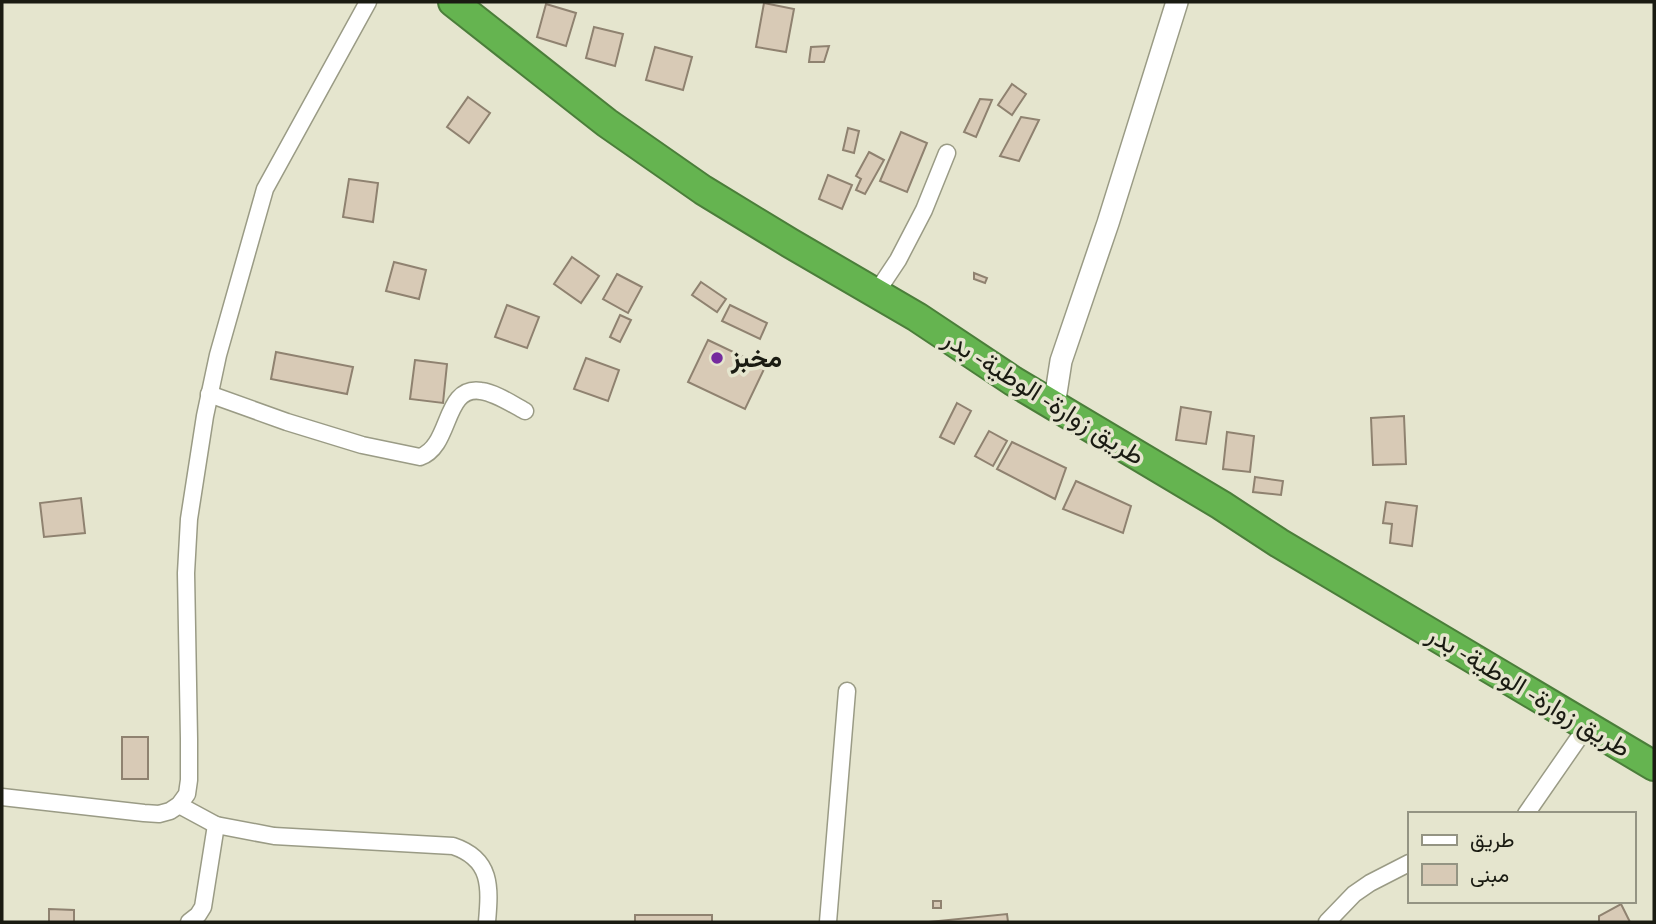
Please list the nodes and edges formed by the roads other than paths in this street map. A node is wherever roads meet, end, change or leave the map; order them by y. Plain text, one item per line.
1 (368, 2) edge
2 (453, 2) edge
3 (1177, 2) edge
4 (947, 153) dead end
5 (876, 293) junction
6 (209, 394) junction
7 (1054, 405) junction
8 (525, 411) dead end
9 (847, 691) dead end
10 (1587, 726) junction
11 (1654, 766) edge
12 (2, 797) edge
13 (178, 805) junction
14 (1527, 812) edge
15 (216, 825) junction
16 (1408, 864) edge
17 (1354, 894) junction
18 (189, 922) edge
19 (487, 922) edge
20 (828, 922) edge
21 (1327, 922) edge
22 (1342, 922) edge

1 - 6 street
2 - 5 highway, طريق زوارة- الوطية- بدر
3 - 7 street
4 - 5 street
5 - 7 highway, طريق زوارة- الوطية- بدر
6 - 8 street
6 - 13 street
7 - 10 highway, طريق زوارة- الوطية- بدر
9 - 20 street
10 - 11 highway, طريق زوارة- الوطية- بدر
10 - 14 street
12 - 13 street
13 - 15 street
15 - 18 street
15 - 19 street
16 - 17 street
17 - 21 street
17 - 22 street

